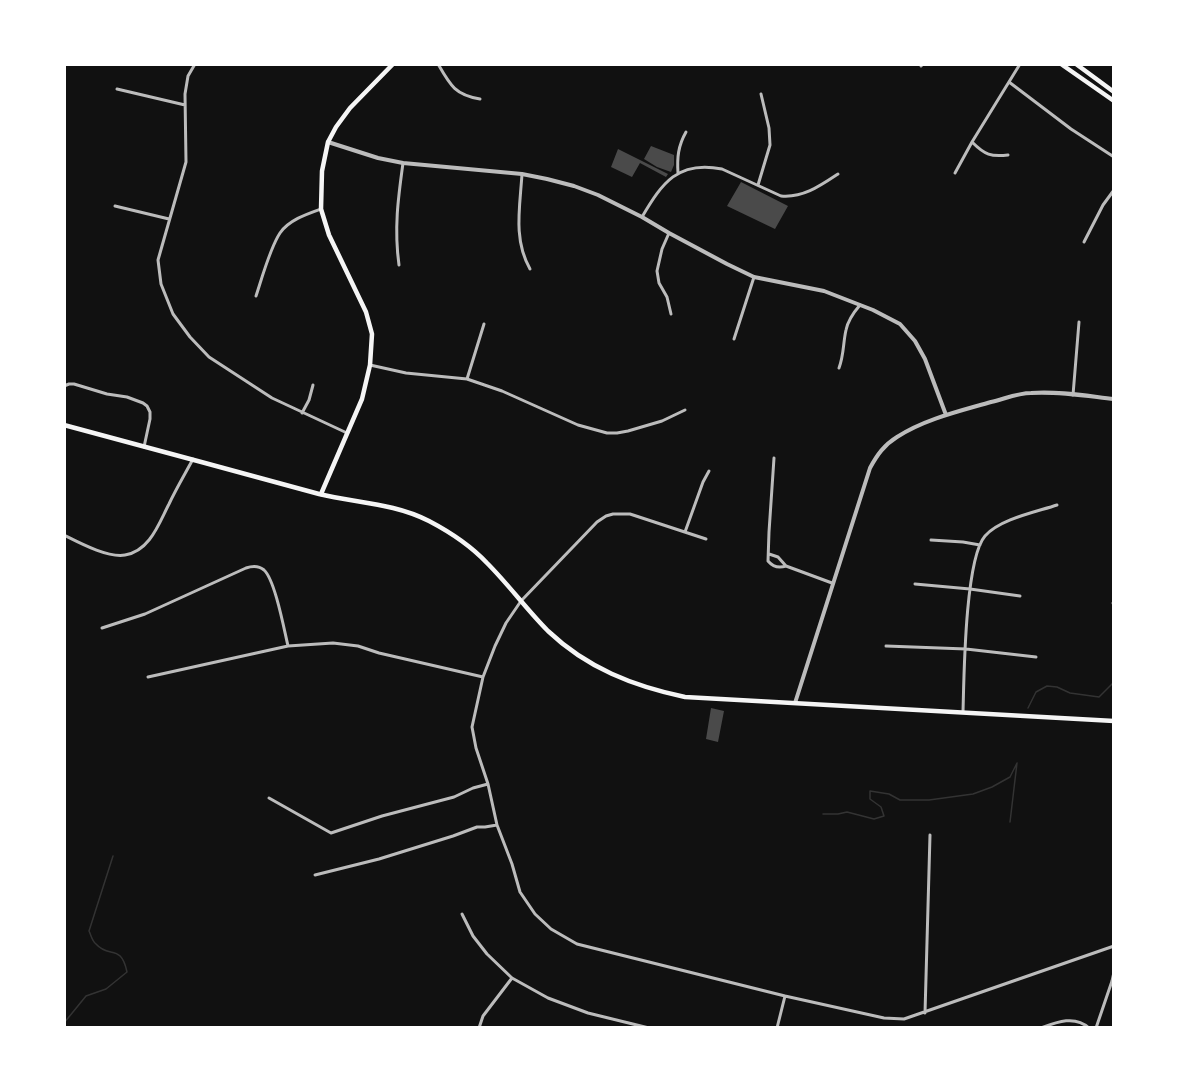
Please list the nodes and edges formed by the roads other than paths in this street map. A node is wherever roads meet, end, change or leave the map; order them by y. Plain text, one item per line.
1 (195, 64) edge
2 (393, 64) edge
3 (438, 64) edge
4 (1014, 64) edge
5 (1061, 64) edge
6 (1076, 64) edge
7 (1019, 65) edge
8 (1009, 82) junction
9 (117, 89) dead end
10 (1113, 92) edge
11 (761, 93) dead end
12 (480, 99) dead end
13 (1113, 101) edge
14 (185, 105) junction
15 (686, 132) dead end
16 (328, 142) junction
17 (972, 142) junction
18 (1008, 155) dead end
19 (1113, 157) edge
20 (403, 163) junction
21 (678, 173) junction
22 (955, 173) dead end
23 (522, 174) junction
24 (838, 174) dead end
25 (758, 185) junction
26 (1113, 190) edge
27 (115, 206) dead end
28 (321, 209) junction
29 (642, 217) junction
30 (169, 219) junction
31 (669, 233) junction
32 (1084, 242) dead end
33 (399, 265) dead end
34 (530, 269) dead end
35 (754, 277) junction
36 (256, 296) dead end
37 (860, 304) junction
38 (671, 314) dead end
39 (1080, 322) dead end
40 (484, 324) dead end
41 (734, 339) dead end
42 (370, 365) junction
43 (839, 368) dead end
44 (467, 379) junction
45 (314, 385) dead end
46 (64, 386) edge
47 (1073, 395) junction
48 (1113, 399) edge
49 (686, 410) dead end
50 (302, 413) junction
51 (946, 415) junction
52 (64, 425) edge
53 (347, 433) junction
54 (144, 447) junction
55 (774, 458) dead end
56 (193, 459) junction
57 (709, 471) dead end
58 (321, 495) junction
59 (1057, 505) dead end
60 (685, 532) junction
61 (64, 535) edge
62 (706, 540) dead end
63 (930, 540) dead end
64 (980, 545) junction
65 (769, 554) junction
66 (786, 566) junction
67 (832, 583) junction
68 (915, 584) dead end
69 (970, 589) junction
70 (1020, 596) dead end
71 (521, 601) junction
72 (102, 628) dead end
73 (288, 646) junction
74 (886, 646) dead end
75 (966, 649) junction
76 (1036, 657) dead end
77 (148, 677) dead end
78 (483, 677) junction
79 (795, 703) junction
80 (963, 712) junction
81 (1113, 721) edge
82 (488, 784) junction
83 (269, 798) dead end
84 (497, 825) junction
85 (930, 835) dead end
86 (315, 875) dead end
87 (462, 914) dead end
88 (1113, 946) edge
89 (1113, 972) edge
90 (512, 978) junction
91 (1113, 981) edge
92 (785, 996) junction
93 (925, 1013) junction
94 (479, 1028) edge
95 (649, 1028) edge
96 (777, 1028) edge
97 (1041, 1028) edge
98 (1089, 1028) edge
99 (1096, 1028) edge

1 - 14 street
2 - 16 main road
3 - 12 street
4 - 7 street
5 - 13 main road
6 - 10 main road
7 - 8 street
8 - 17 street
8 - 19 street
9 - 14 street
11 - 25 street
14 - 30 street
15 - 21 street
16 - 20 street
16 - 28 main road
17 - 18 street
17 - 22 street
20 - 23 street
20 - 33 street
21 - 25 street
21 - 29 street
23 - 29 street
23 - 34 street
24 - 25 street
26 - 32 street
27 - 30 street
28 - 36 street
28 - 42 main road
29 - 31 street
30 - 50 street
31 - 35 street
31 - 38 street
35 - 37 street
35 - 41 street
37 - 43 street
37 - 51 street
39 - 47 street
40 - 44 street
42 - 44 street
42 - 53 main road
44 - 49 street
45 - 50 street
46 - 54 street
47 - 48 street
47 - 51 street
50 - 53 street
51 - 67 street
52 - 54 main road
53 - 58 main road
54 - 56 main road
55 - 65 street
56 - 58 main road
56 - 61 street
57 - 60 street
58 - 71 main road
59 - 64 street
60 - 62 street
60 - 71 street
63 - 64 street
64 - 69 street
65 - 66 street
65 - 66 street
66 - 67 street
67 - 79 street
68 - 69 street
69 - 70 street
69 - 75 street
71 - 78 street
71 - 79 main road
72 - 73 street
73 - 77 street
73 - 78 street
74 - 75 street
75 - 76 street
75 - 80 street
78 - 82 street
79 - 80 main road
80 - 81 main road
82 - 83 street
82 - 84 street
84 - 86 street
84 - 92 street
85 - 93 street
87 - 90 street
88 - 93 street
89 - 91 street
90 - 94 street
90 - 95 street
91 - 99 street
92 - 93 street
92 - 96 street
97 - 98 street

